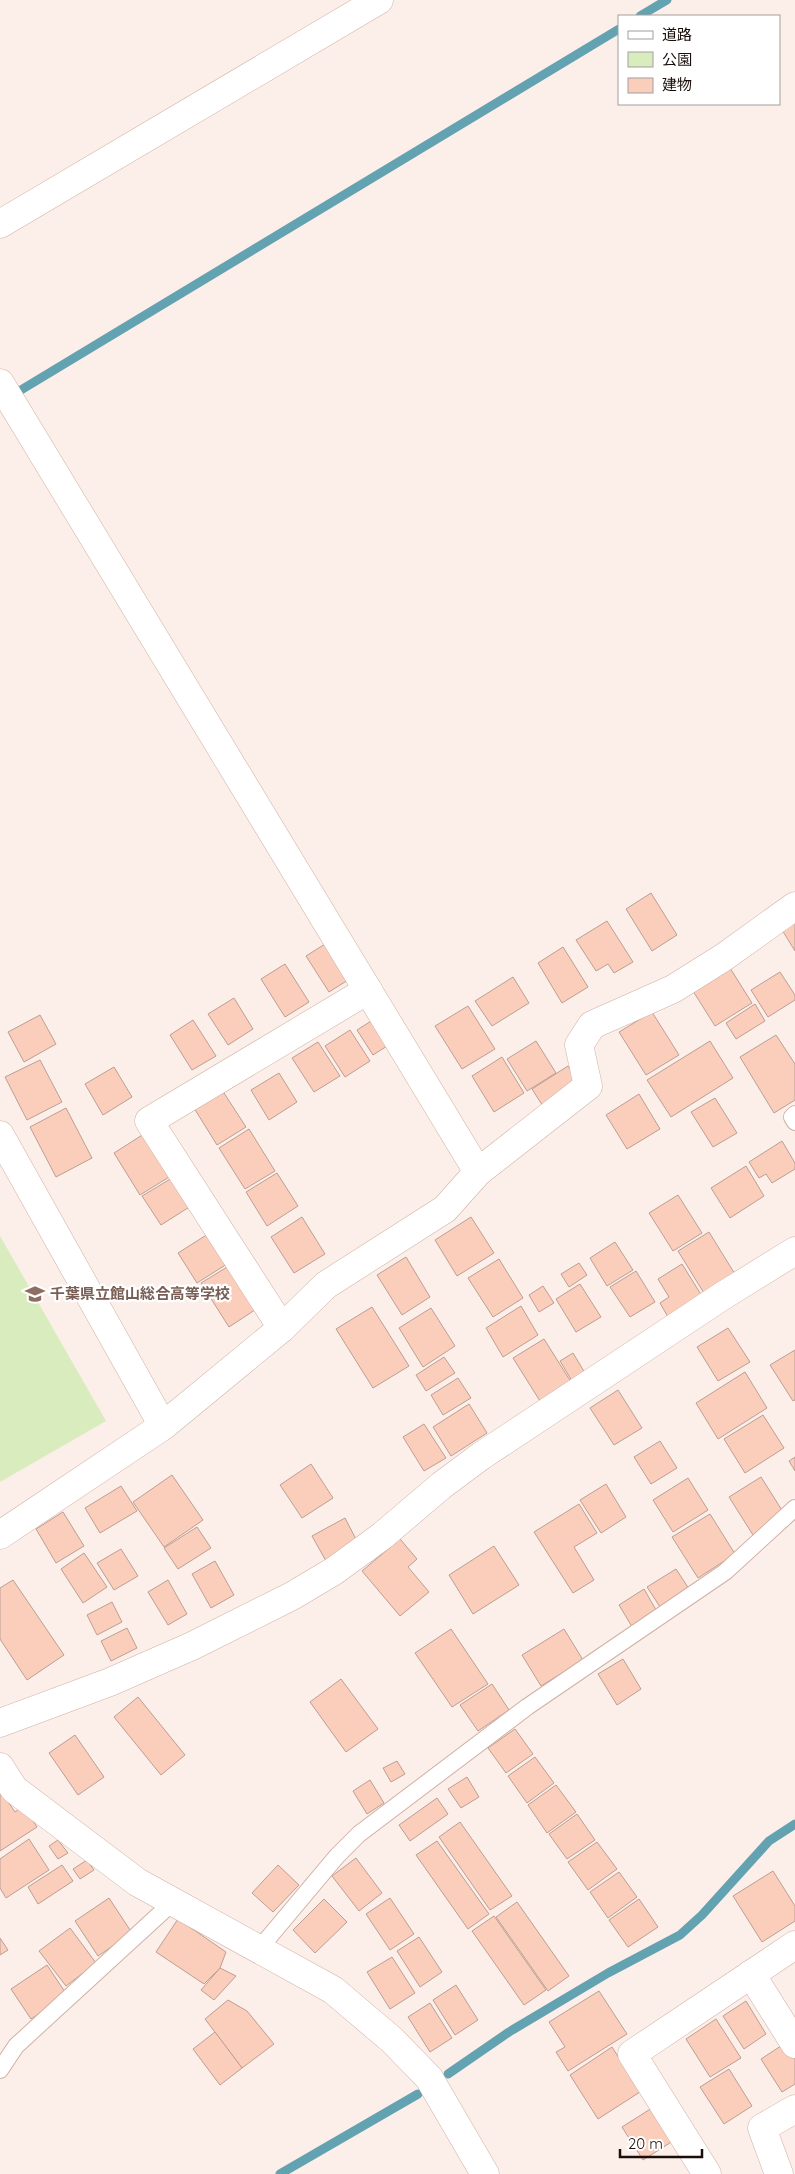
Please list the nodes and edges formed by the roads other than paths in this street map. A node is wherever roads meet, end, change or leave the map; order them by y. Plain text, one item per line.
1 (380, 0) edge
2 (0, 224) edge
3 (5, 392) edge
4 (795, 906) edge
5 (368, 990) junction
6 (795, 1114) edge
7 (795, 1122) edge
8 (0, 1135) edge
9 (478, 1172) junction
10 (795, 1251) edge
11 (282, 1328) junction
12 (163, 1426) junction
13 (795, 1508) edge
14 (0, 1535) edge
15 (0, 1723) edge
16 (0, 1767) edge
17 (173, 1902) junction
18 (795, 1945) edge
19 (259, 1949) junction
20 (751, 1974) junction
21 (795, 2044) edge
22 (0, 2070) edge
23 (795, 2109) edge
24 (485, 2174) edge
25 (707, 2174) edge
26 (779, 2174) edge

1 - 2 street
3 - 5 street
4 - 9 street
5 - 9 street
5 - 11 street
6 - 7 lane
8 - 12 street
9 - 11 street
10 - 15 street
11 - 12 street
12 - 14 street
13 - 19 lane
16 - 17 street
17 - 19 street
17 - 22 lane
18 - 20 street
19 - 24 street
20 - 21 street
20 - 25 street
23 - 26 street

